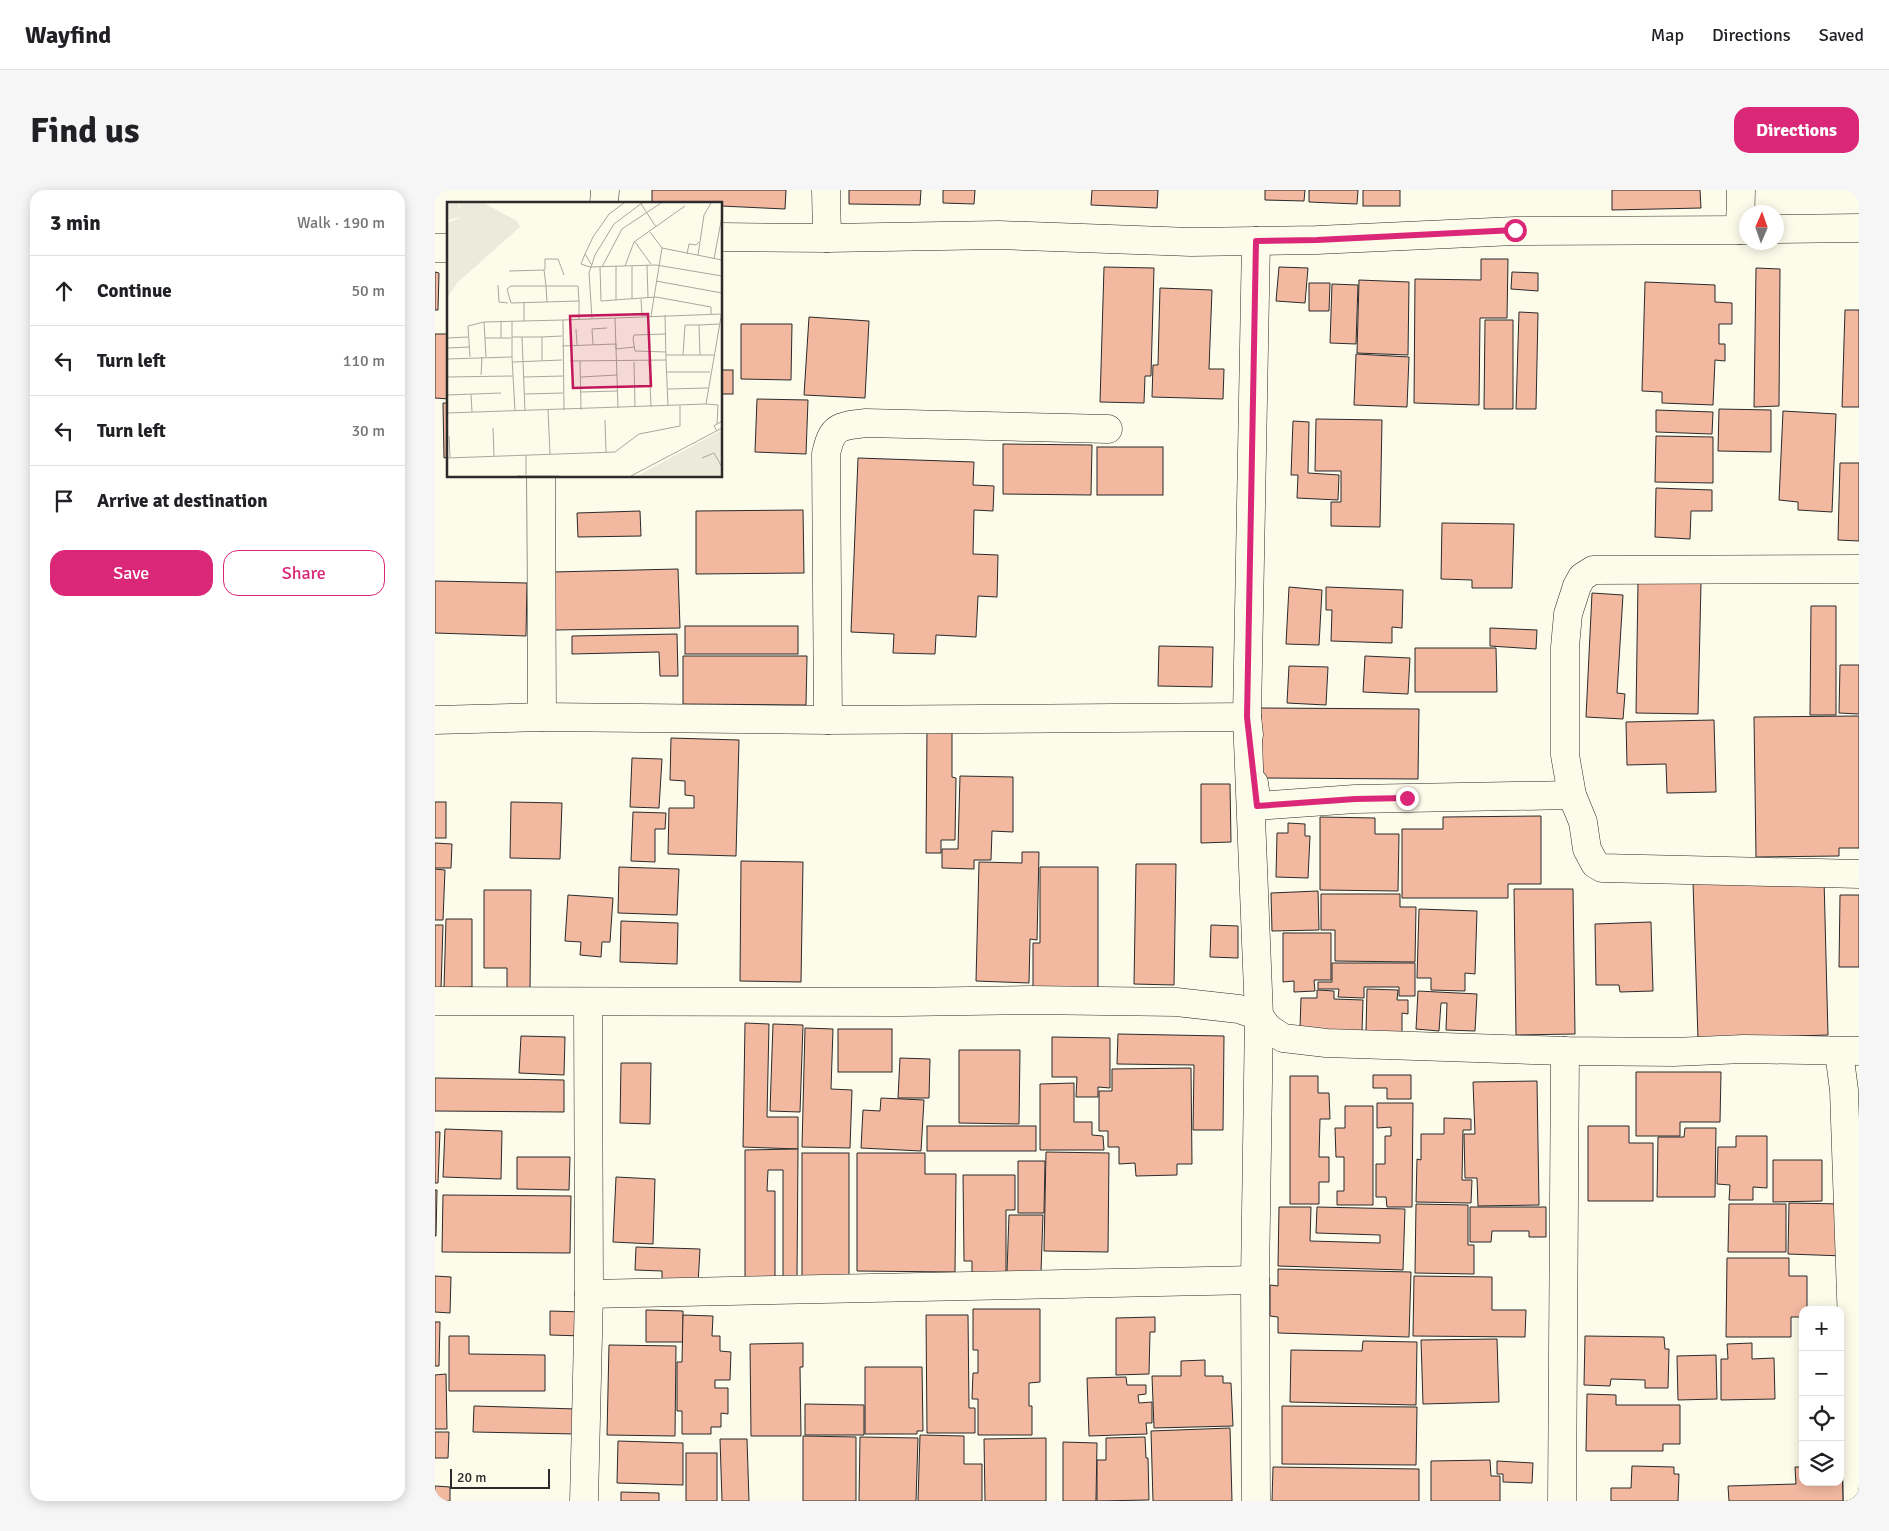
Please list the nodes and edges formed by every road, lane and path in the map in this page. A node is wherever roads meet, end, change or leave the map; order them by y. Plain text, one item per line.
1 (826, 190) edge
2 (1741, 190) edge
3 (1742, 205) edge
4 (1859, 228) edge
5 (1784, 229) edge
6 (1739, 230) edge
7 (723, 237) edge
8 (827, 238) junction
9 (1256, 241) junction
10 (1107, 429) dead end
11 (541, 478) edge
12 (1859, 569) edge
13 (542, 717) junction
14 (1247, 717) junction
15 (435, 720) edge
16 (828, 720) junction
17 (1572, 795) junction
18 (1859, 874) edge
19 (435, 1001) edge
20 (588, 1002) junction
21 (1259, 1016) junction
22 (1565, 1051) junction
23 (1849, 1051) edge
24 (1255, 1280) junction
25 (589, 1294) junction
26 (584, 1501) edge
27 (1256, 1501) edge
28 (1562, 1501) edge
29 (1858, 1501) edge

1 - 8 street
2 - 3 street
4 - 5 street
6 - 9 street
7 - 8 street
8 - 9 street
9 - 14 street
10 - 16 street
11 - 13 street
12 - 17 street
13 - 15 street
13 - 16 street
14 - 16 street
14 - 17 street
14 - 21 street
17 - 18 street
19 - 20 street
20 - 21 street
20 - 25 street
21 - 22 street
21 - 24 street
22 - 23 street
22 - 28 street
23 - 29 street
24 - 25 street
24 - 27 street
25 - 26 street

